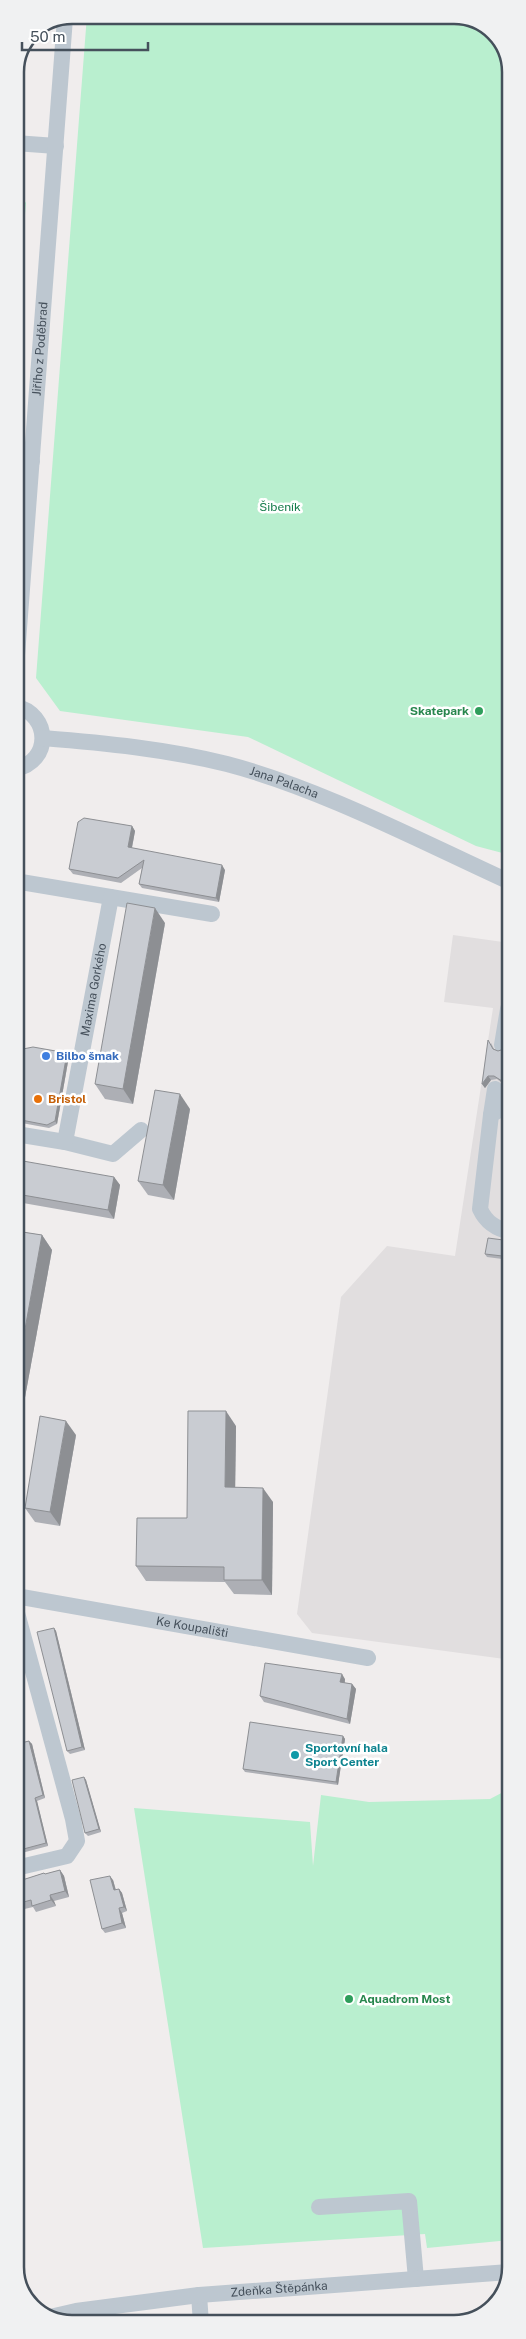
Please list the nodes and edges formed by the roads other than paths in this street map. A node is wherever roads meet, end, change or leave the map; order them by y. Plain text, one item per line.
1 (65, 25) edge
2 (24, 144) edge
3 (56, 146) junction
4 (24, 461) edge
5 (32, 461) junction
6 (24, 530) edge
7 (24, 710) edge
8 (43, 738) junction
9 (24, 765) edge
10 (502, 878) edge
11 (24, 882) edge
12 (111, 897) junction
13 (212, 914) dead end
14 (495, 1089) dead end
15 (502, 1108) edge
16 (491, 1115) junction
17 (140, 1130) dead end
18 (24, 1135) edge
19 (65, 1142) junction
20 (502, 1230) edge
21 (24, 1597) edge
22 (24, 1638) edge
23 (368, 1658) dead end
24 (24, 1866) edge
25 (319, 2207) dead end
26 (502, 2273) edge
27 (416, 2279) junction
28 (199, 2295) junction
29 (63, 2314) edge
30 (200, 2315) edge

1 - 3 street, Jiřího z Poděbrad
2 - 3 street
3 - 5 street, Jiřího z Poděbrad
4 - 5 street
5 - 6 street, Jiřího z Poděbrad
7 - 8 street
8 - 9 street
8 - 10 street, Jana Palacha
11 - 12 street
12 - 13 street
12 - 19 street, Maxima Gorkého
14 - 16 street
15 - 16 street
16 - 20 street
17 - 19 street
18 - 19 street
21 - 23 street, Ke Koupališti
22 - 24 street
25 - 27 street
26 - 27 street, Zdeňka Štěpánka
27 - 28 street, Zdeňka Štěpánka
28 - 29 street, Zdeňka Štěpánka
28 - 30 street

